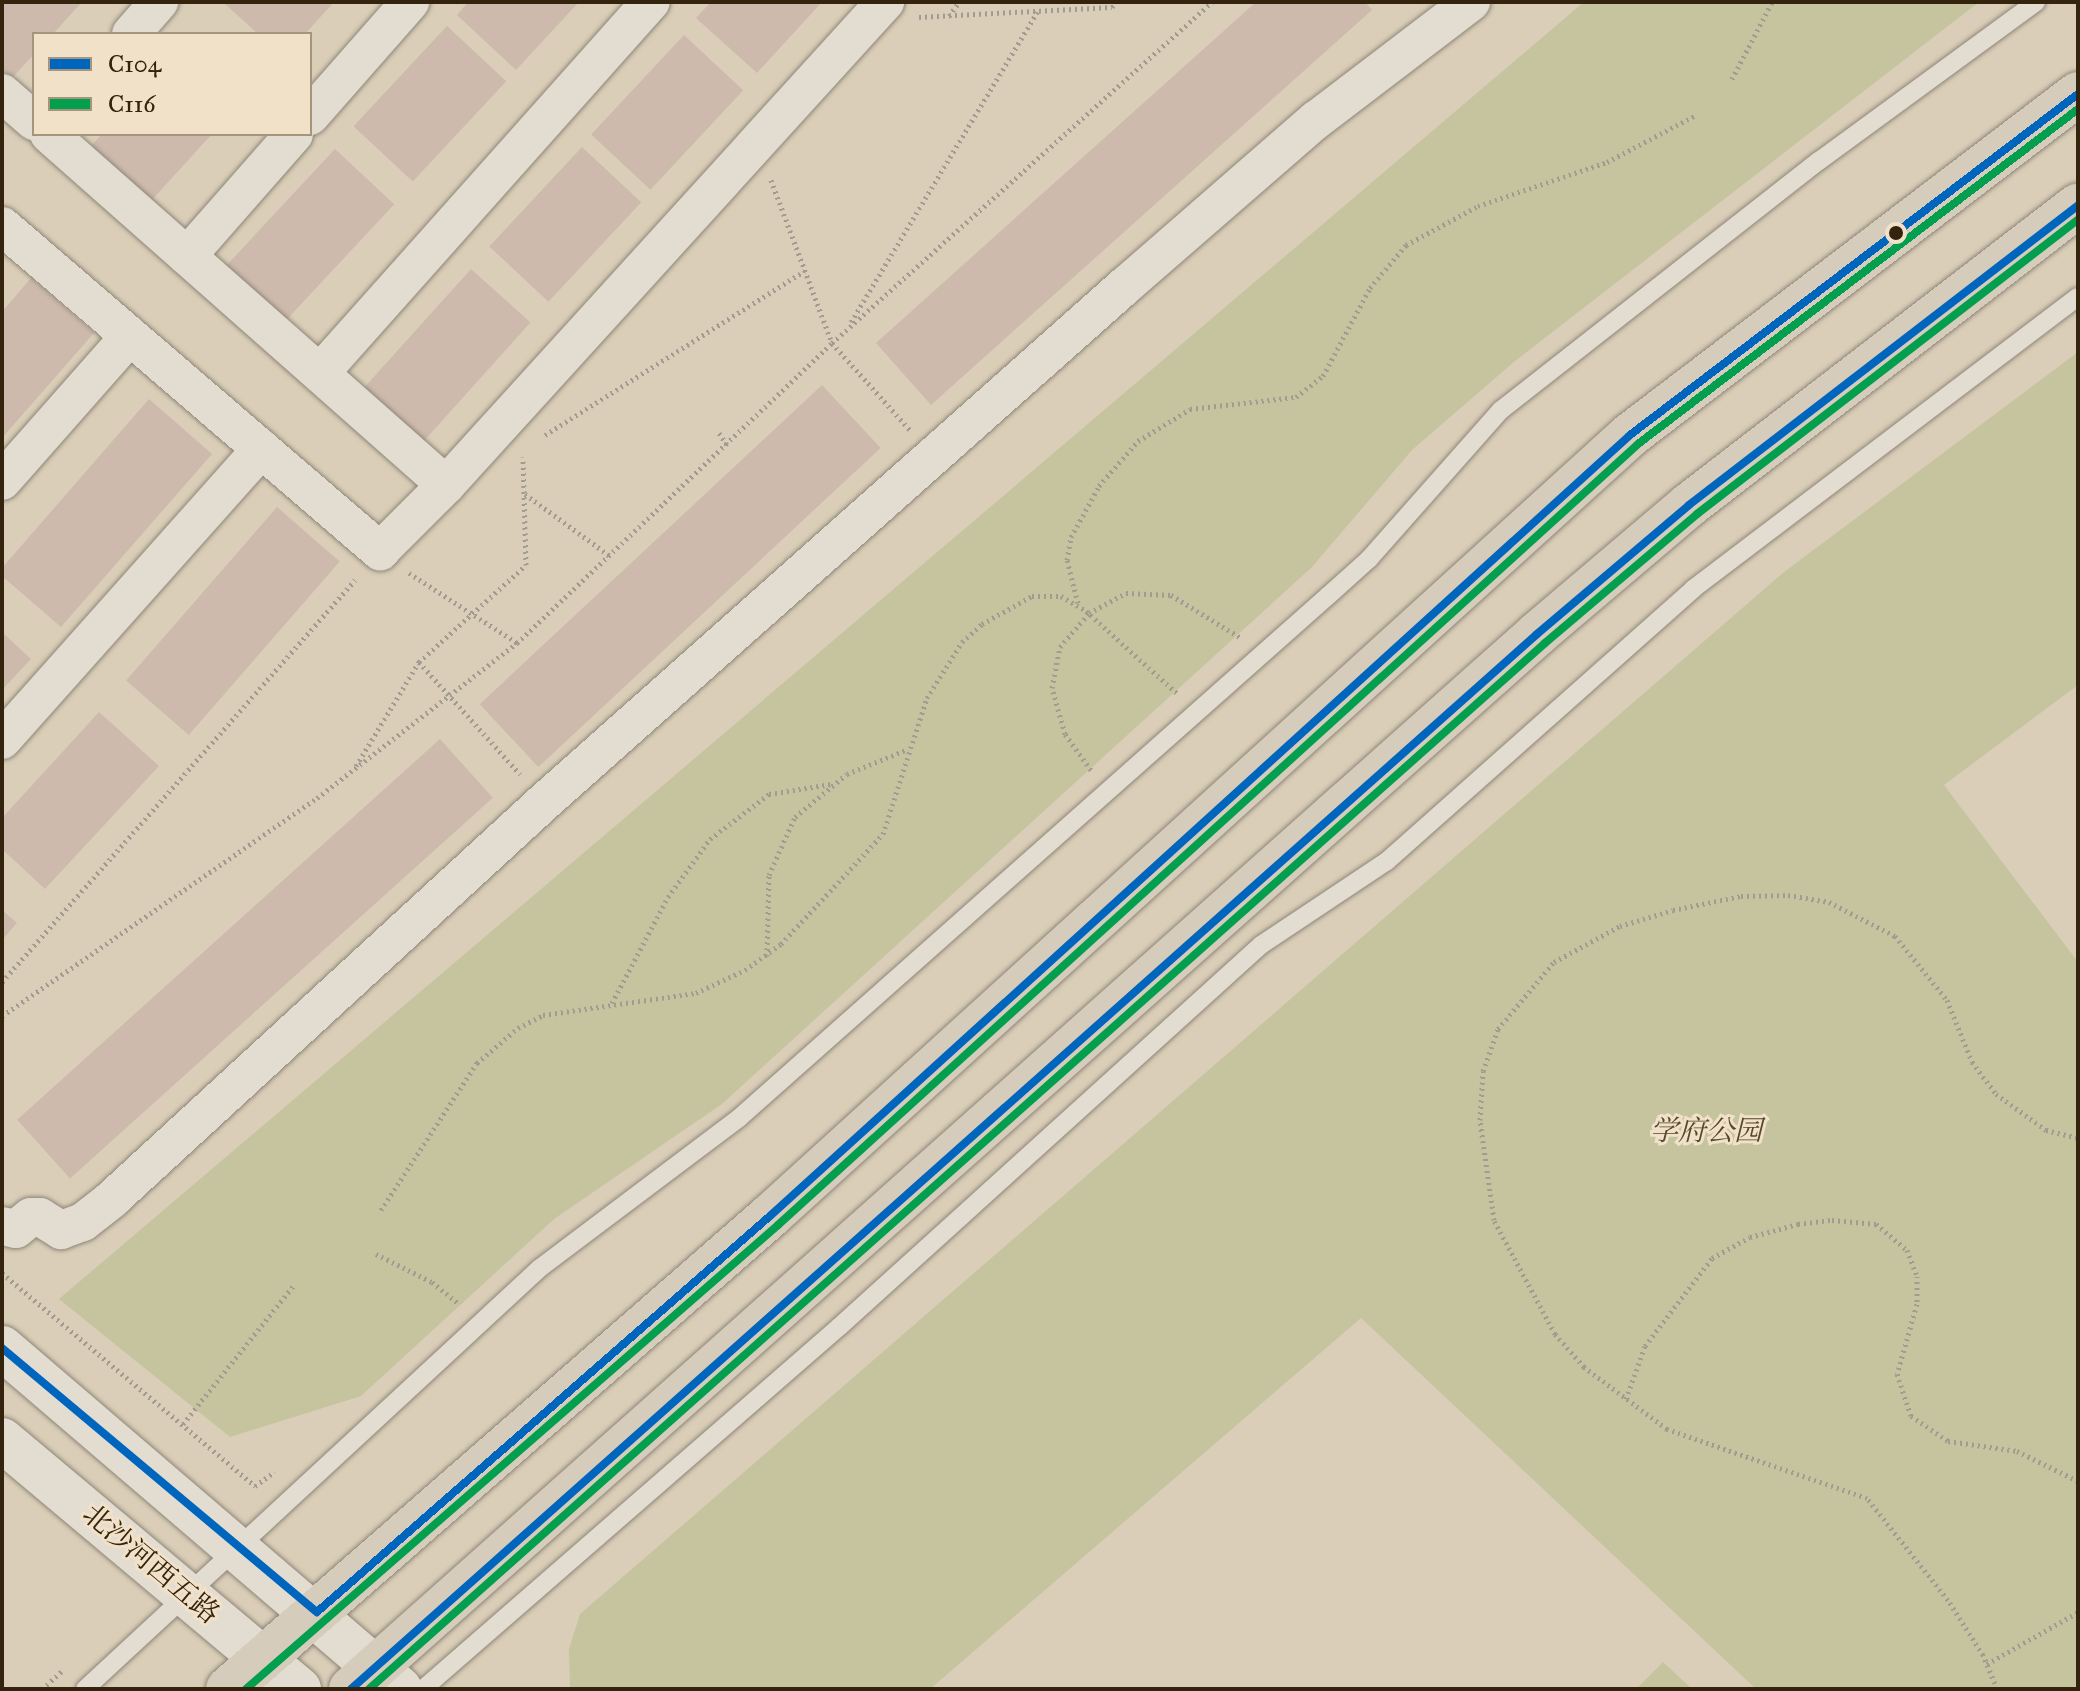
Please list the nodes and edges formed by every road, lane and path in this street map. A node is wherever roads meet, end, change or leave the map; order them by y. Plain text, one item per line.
1 (159, 2) edge
2 (410, 2) edge
3 (650, 2) edge
4 (959, 2) edge
5 (1116, 2) edge
6 (1212, 2) edge
7 (1471, 2) edge
8 (1772, 2) edge
9 (2036, 2) edge
10 (898, 10) edge
11 (1038, 11) junction
12 (949, 16) junction
13 (133, 32) edge
14 (1732, 79) dead end
15 (2, 93) edge
16 (2078, 94) edge
17 (312, 114) edge
18 (1696, 115) dead end
19 (32, 119) edge
20 (51, 136) edge
21 (292, 136) edge
22 (767, 168) dead end
23 (2078, 205) edge
24 (2, 226) edge
25 (187, 256) junction
26 (804, 271) junction
27 (2078, 297) edge
28 (846, 330) junction
29 (130, 336) junction
30 (832, 343) junction
31 (320, 373) junction
32 (567, 422) dead end
33 (543, 426) dead end
34 (719, 433) dead end
35 (532, 438) dead end
36 (727, 445) junction
37 (261, 449) junction
38 (522, 450) dead end
39 (933, 455) junction
40 (2, 481) edge
41 (446, 485) junction
42 (524, 493) junction
43 (610, 556) junction
44 (396, 564) dead end
45 (366, 569) dead end
46 (1078, 604) junction
47 (1089, 613) junction
48 (472, 617) junction
49 (1256, 632) dead end
50 (1245, 641) junction
51 (517, 643) junction
52 (1236, 649) dead end
53 (419, 662) junction
54 (1191, 689) dead end
55 (451, 695) junction
56 (1181, 697) junction
57 (1171, 707) dead end
58 (2, 740) edge
59 (908, 749) junction
60 (353, 771) junction
61 (831, 784) junction
62 (1086, 785) dead end
63 (544, 802) junction
64 (767, 956) junction
65 (2, 982) edge
66 (612, 1003) junction
67 (2, 1016) edge
68 (2078, 1138) edge
69 (381, 1210) dead end
70 (2, 1226) edge
71 (376, 1254) dead end
72 (2, 1273) edge
73 (294, 1285) dead end
74 (466, 1312) dead end
75 (2, 1348) edge
76 (1626, 1399) junction
77 (183, 1424) junction
78 (2, 1440) edge
79 (281, 1467) dead end
80 (2078, 1481) edge
81 (239, 1547) junction
82 (187, 1594) junction
83 (317, 1612) junction
84 (2078, 1612) edge
85 (264, 1658) junction
86 (1987, 1664) junction
87 (376, 1681) edge
88 (85, 1689) edge
89 (228, 1689) edge
90 (299, 1689) edge
91 (423, 1689) edge
92 (1997, 1689) edge

1 - 13 street
2 - 17 street
3 - 31 street
4 - 12 path
5 - 11 path
6 - 28 path
7 - 39 street
8 - 14 path
9 - 81 lane
10 - 12 path
10 - 41 street
11 - 12 path
11 - 28 path
15 - 19 street
16 - 83 main road
18 - 46 path
20 - 25 street
21 - 25 street
22 - 26 path
23 - 87 main road
24 - 29 street
25 - 31 street
26 - 30 path
26 - 32 path
27 - 91 lane
28 - 30 path
29 - 37 street
29 - 40 street
30 - 36 path
30 - 39 path
31 - 41 street
33 - 35 path
34 - 36 path
36 - 43 path
37 - 41 street
37 - 58 street
38 - 42 path
39 - 63 street
42 - 43 path
42 - 48 path
43 - 51 path
44 - 48 path
45 - 65 path
46 - 47 path
46 - 59 path
47 - 50 path
47 - 56 path
47 - 62 path
48 - 51 path
48 - 53 path
49 - 50 path
50 - 52 path
51 - 55 path
53 - 55 path
53 - 60 path
54 - 56 path
55 - 60 path
55 - 63 path
56 - 57 path
59 - 61 path
59 - 64 path
60 - 67 path
61 - 64 path
61 - 66 path
63 - 70 street
64 - 66 path
66 - 69 path
68 - 76 path
71 - 74 path
72 - 77 path
73 - 77 path
75 - 81 main road
76 - 80 path
76 - 86 path
77 - 79 path
78 - 82 main road, 北沙河西五路
81 - 82 lane
81 - 83 main road
82 - 85 main road, 北沙河西五路
82 - 88 lane
83 - 85 main road
83 - 87 main road
84 - 86 path
85 - 89 main road
85 - 90 main road, 北沙河西五路
86 - 92 path

